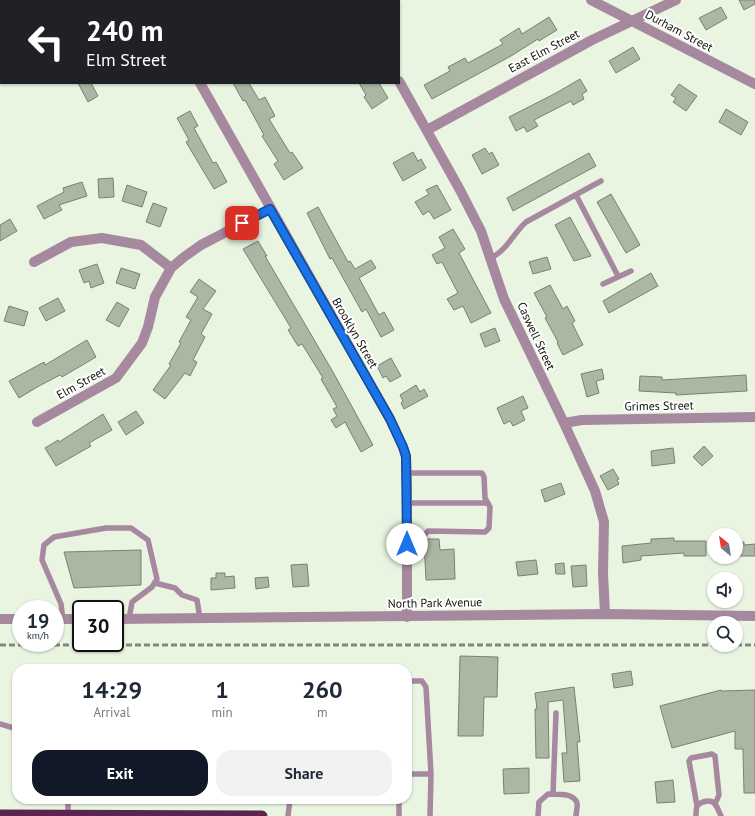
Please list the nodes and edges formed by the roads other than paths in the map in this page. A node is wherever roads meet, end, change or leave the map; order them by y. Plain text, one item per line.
1 (592, 0) edge
2 (676, 0) edge
3 (632, 21) junction
4 (400, 83) edge
5 (201, 84) edge
6 (755, 84) edge
7 (427, 130) junction
8 (601, 181) dead end
9 (576, 195) junction
10 (270, 209) junction
11 (491, 258) junction
12 (34, 262) dead end
13 (171, 268) junction
14 (631, 271) dead end
15 (618, 276) junction
16 (603, 284) dead end
17 (755, 418) edge
18 (37, 422) dead end
19 (564, 423) junction
20 (407, 473) junction
21 (407, 503) junction
22 (488, 503) junction
23 (407, 544) junction
24 (155, 583) junction
25 (59, 600) edge
26 (606, 614) junction
27 (755, 616) edge
28 (407, 617) junction
29 (0, 619) edge
30 (12, 619) edge
31 (200, 619) junction
32 (124, 620) edge
33 (129, 620) junction
34 (412, 681) edge
35 (556, 713) dead end
36 (0, 724) edge
37 (12, 728) edge
38 (412, 774) edge
39 (431, 774) junction
40 (553, 794) junction
41 (68, 804) edge
42 (289, 804) edge
43 (399, 804) edge
44 (716, 804) junction
45 (697, 806) junction
46 (0, 815) edge
47 (68, 815) edge
48 (84, 816) edge
49 (192, 816) edge
50 (215, 816) edge
51 (239, 816) edge
52 (262, 816) edge
53 (288, 816) edge
54 (399, 816) edge
55 (430, 816) edge
56 (538, 816) edge
57 (576, 816) edge
58 (696, 816) edge
59 (721, 816) edge

1 - 3 street, Durham Street
2 - 3 street, East Elm Street
3 - 6 street, Durham Street
3 - 7 street, East Elm Street
4 - 7 street, Caswell Street
5 - 10 street, Brooklyn Street
7 - 11 street, Caswell Street
8 - 9 lane
9 - 11 lane
9 - 15 lane
10 - 13 street, Elm Street
10 - 20 street, Brooklyn Street
11 - 19 street, Caswell Street
12 - 13 street
13 - 18 street, Elm Street
14 - 15 lane
15 - 16 lane
17 - 19 street, Grimes Street
19 - 26 street, Caswell Street
20 - 21 street, Brooklyn Street
20 - 22 lane
21 - 22 lane
21 - 23 street, Brooklyn Street
22 - 23 lane
23 - 28 street, Brooklyn Street
24 - 25 lane
24 - 31 lane
24 - 33 lane
26 - 27 street, North Park Avenue
26 - 28 street, North Park Avenue
28 - 31 street, North Park Avenue
29 - 30 street
31 - 33 street, North Park Avenue
32 - 33 street, North Park Avenue
34 - 39 lane
35 - 40 lane
36 - 37 lane
38 - 39 lane
39 - 55 lane
40 - 56 lane
40 - 57 lane
41 - 47 lane
42 - 53 lane
43 - 54 lane
44 - 45 lane
44 - 45 lane
44 - 59 lane
45 - 58 lane
46 - 47 highway
47 - 48 highway
48 - 49 highway
49 - 50 highway
50 - 51 highway
51 - 52 highway

